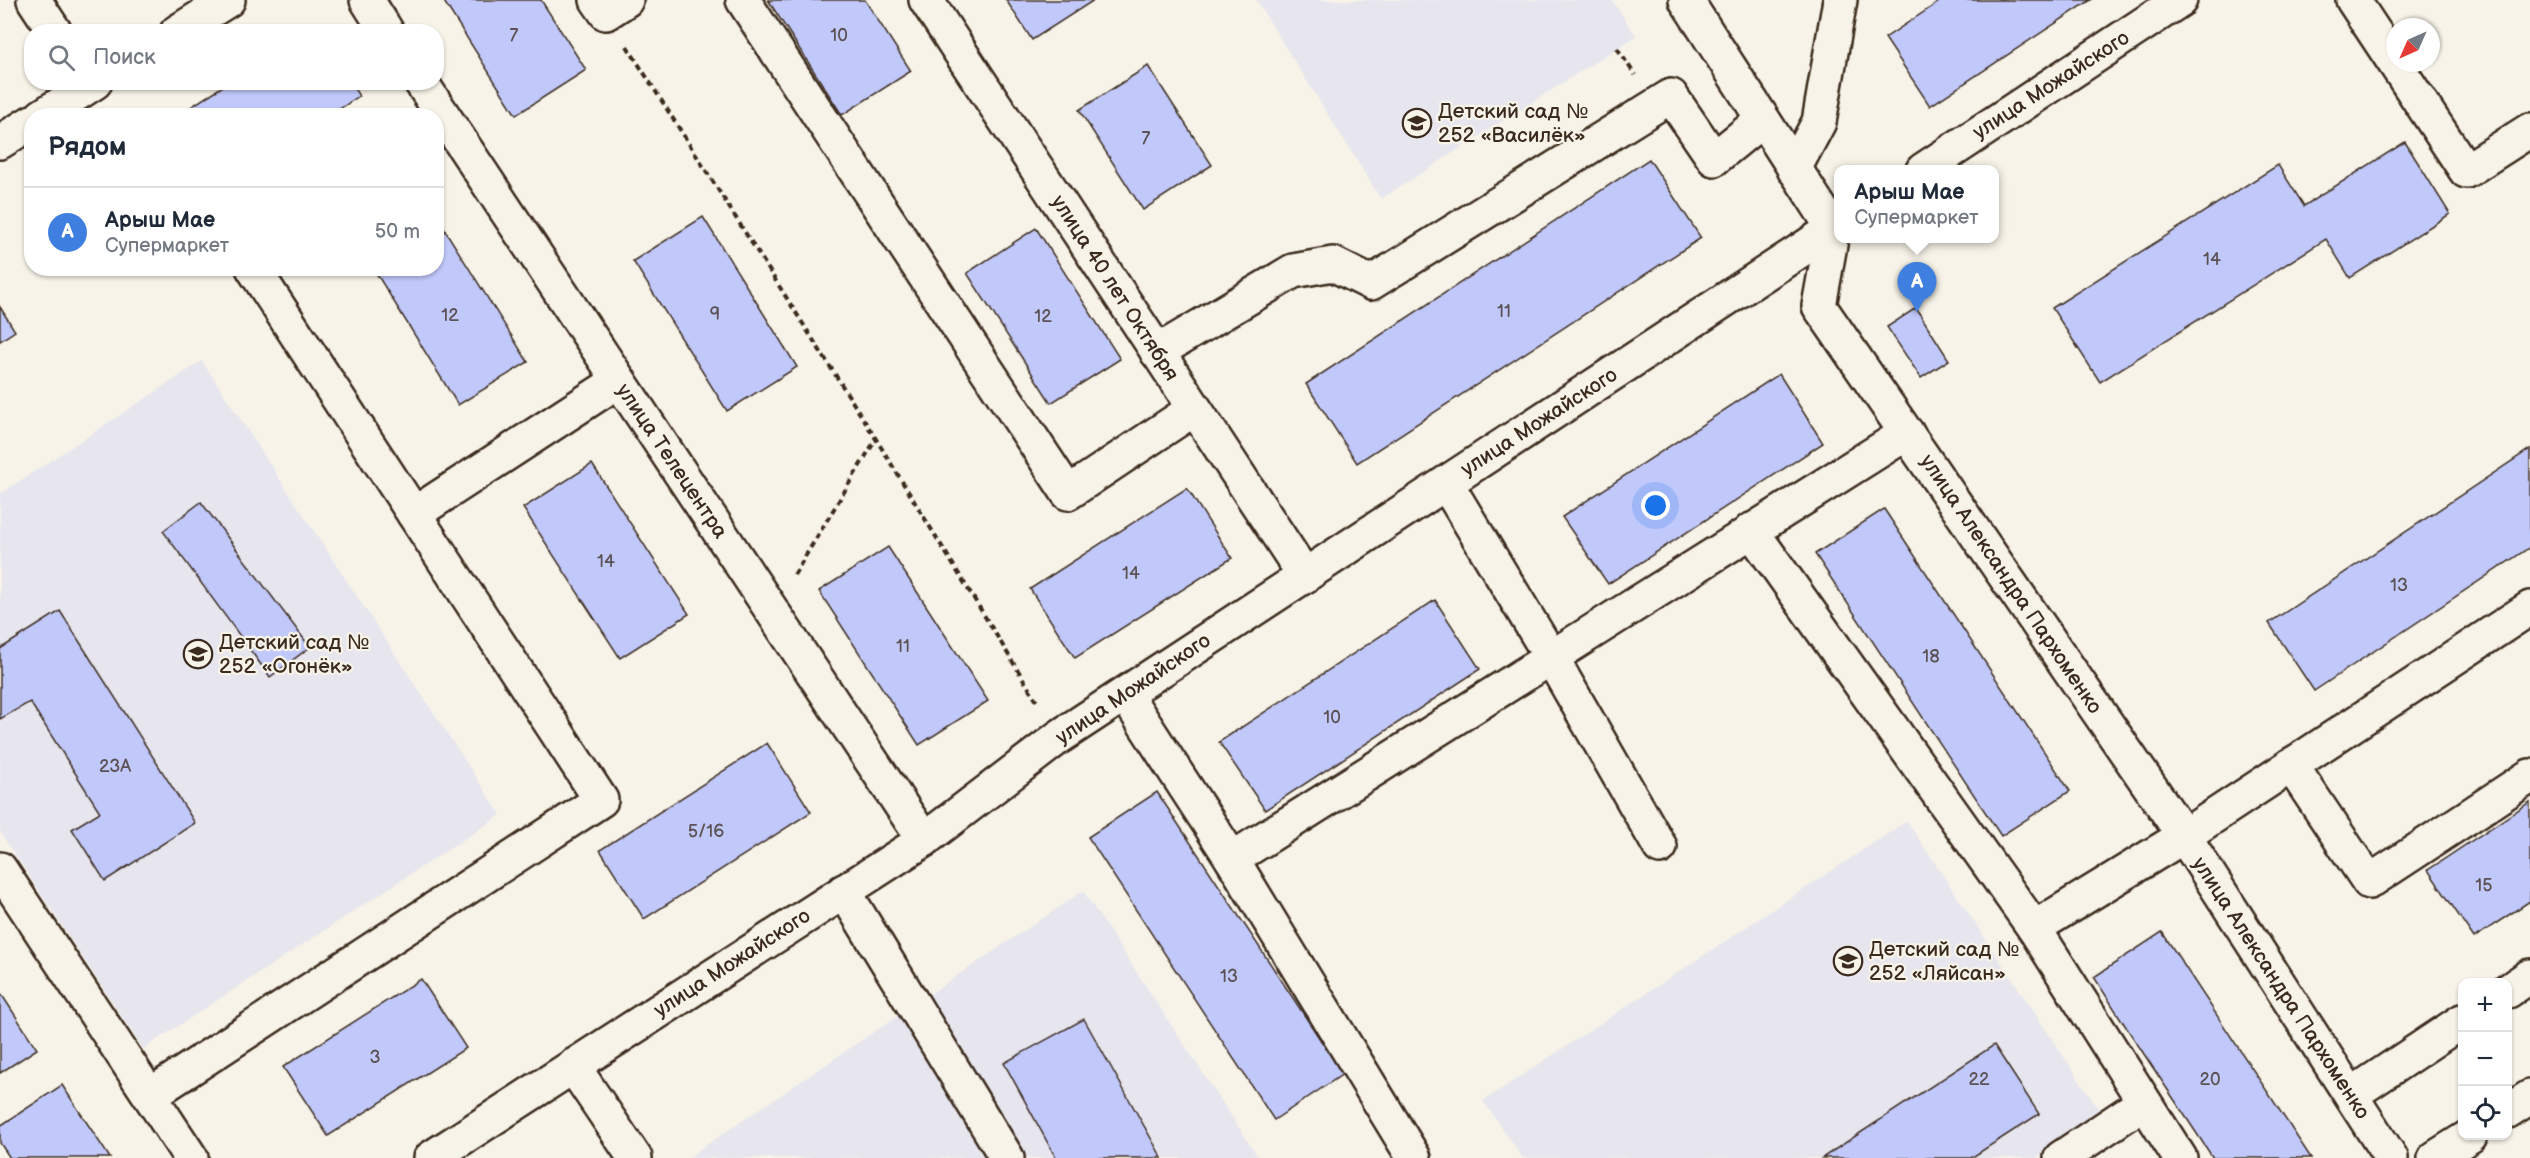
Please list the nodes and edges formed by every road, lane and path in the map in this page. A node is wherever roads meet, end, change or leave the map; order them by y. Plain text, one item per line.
1 (34, 0) edge
2 (228, 0) edge
3 (367, 0) edge
4 (743, 0) edge
5 (926, 0) edge
6 (1686, 0) edge
7 (1840, 0) edge
8 (2180, 0) edge
9 (2353, 0) edge
10 (610, 4) edge
11 (50, 24) edge
12 (190, 24) edge
13 (382, 24) edge
14 (81, 90) edge
15 (54, 108) edge
16 (1762, 120) junction
17 (444, 125) edge
18 (24, 127) edge
19 (2530, 130) edge
20 (0, 142) edge
21 (1931, 165) edge
22 (1794, 169) junction
23 (1834, 223) edge
24 (1834, 227) edge
25 (1834, 235) edge
26 (258, 276) edge
27 (1157, 352) junction
28 (618, 381) junction
29 (1194, 409) junction
30 (1906, 433) junction
31 (876, 439) junction
32 (1446, 483) junction
33 (414, 514) junction
34 (1751, 530) junction
35 (1305, 576) junction
36 (2530, 608) edge
37 (772, 612) junction
38 (1551, 657) junction
39 (1125, 694) junction
40 (1059, 737) junction
41 (2292, 765) junction
42 (2530, 776) edge
43 (2184, 836) junction
44 (924, 840) junction
45 (1660, 847) dead end
46 (1232, 860) junction
47 (0, 869) edge
48 (844, 891) junction
49 (2034, 928) junction
50 (2530, 976) edge
51 (2512, 988) edge
52 (2458, 1024) edge
53 (573, 1066) junction
54 (150, 1095) junction
55 (2350, 1095) junction
56 (2530, 1097) edge
57 (2143, 1103) junction
58 (2512, 1108) edge
59 (2464, 1140) edge
60 (191, 1158) edge
61 (431, 1158) edge
62 (635, 1158) edge
63 (1007, 1158) edge
64 (1414, 1158) edge
65 (2061, 1158) edge
66 (2180, 1158) edge
67 (2391, 1158) edge
68 (2435, 1158) edge

1 - 11 street
2 - 12 street
3 - 13 street
4 - 29 street
5 - 27 street, улица 40 лет Октября
6 - 16 street
7 - 22 street
8 - 21 street, улица Можайского
9 - 19 street
10 - 31 path
14 - 15 street
16 - 22 street
16 - 27 street
17 - 28 street, улица Телецентра
18 - 20 street
22 - 23 street
24 - 32 street, улица Можайского
25 - 30 street, улица Александра Пархоменко
26 - 33 street
27 - 29 street, улица 40 лет Октября
28 - 33 street
28 - 37 street, улица Телецентра
29 - 35 street, улица 40 лет Октября
30 - 34 street
30 - 43 street, улица Александра Пархоменко
31 - 37 path
31 - 40 path
32 - 35 street, улица Можайского
32 - 38 street
33 - 54 street
34 - 38 street
34 - 49 street
35 - 39 street, улица Можайского
36 - 41 street
37 - 44 street, улица Телецентра
38 - 45 street
38 - 46 street
39 - 40 street, улица Можайского
39 - 46 street
40 - 44 street, улица Можайского
41 - 42 street
41 - 43 street
43 - 49 street
43 - 55 street, улица Александра Пархоменко
44 - 48 street, улица Можайского
46 - 64 street
47 - 54 street
48 - 53 street, улица Можайского
48 - 63 street
49 - 57 street
50 - 51 street
52 - 55 street
53 - 61 street, улица Можайского
53 - 62 street
54 - 60 street
55 - 67 street, улица Александра Пархоменко
56 - 58 street
57 - 65 street
57 - 66 street
59 - 68 street

